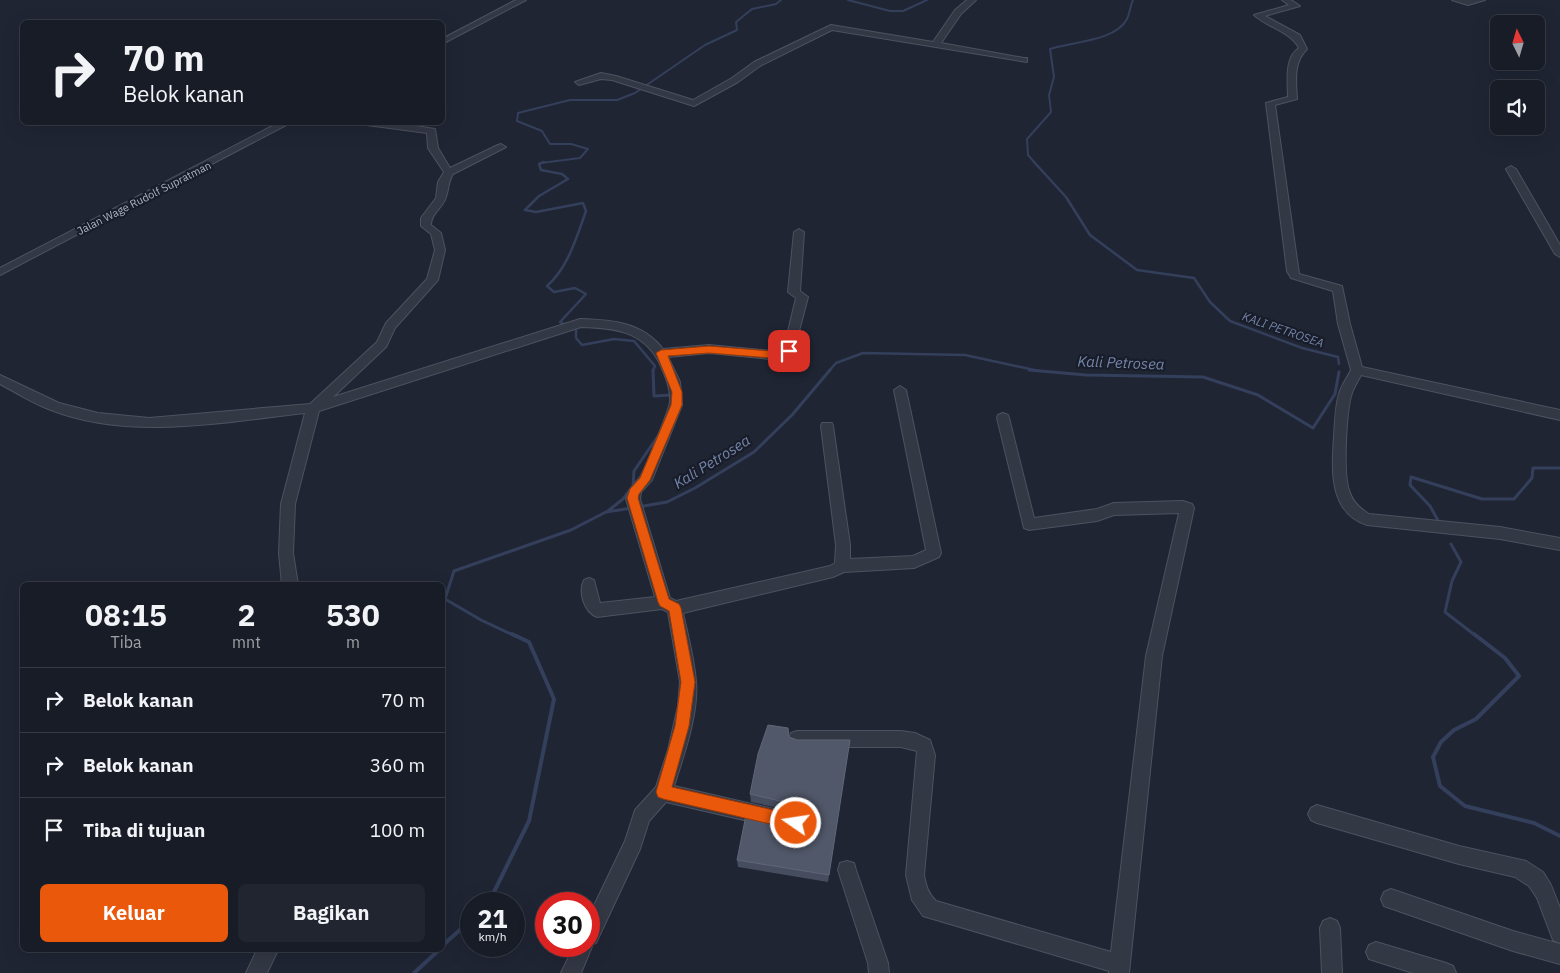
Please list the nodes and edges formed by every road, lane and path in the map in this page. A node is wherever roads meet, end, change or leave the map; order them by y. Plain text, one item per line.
1 (522, 0) edge
2 (972, 0) edge
3 (1286, 0) edge
4 (1456, 0) edge
5 (1481, 0) edge
6 (445, 40) edge
7 (936, 44) junction
8 (1024, 60) dead end
9 (579, 82) dead end
10 (282, 125) edge
11 (389, 125) edge
12 (501, 148) dead end
13 (1511, 169) dead end
14 (448, 172) junction
15 (798, 232) dead end
16 (1560, 254) edge
17 (0, 272) edge
18 (661, 353) junction
19 (1357, 370) junction
20 (0, 380) edge
21 (900, 390) dead end
22 (312, 408) junction
23 (1560, 415) edge
24 (1003, 418) dead end
25 (827, 426) dead end
26 (1560, 544) edge
27 (842, 566) junction
28 (290, 582) edge
29 (589, 584) dead end
30 (669, 605) junction
31 (797, 739) edge
32 (663, 792) junction
33 (1318, 814) dead end
34 (796, 823) dead end
35 (847, 870) dead end
36 (1391, 899) dead end
37 (600, 913) edge
38 (1330, 928) dead end
39 (1560, 933) edge
40 (267, 952) edge
41 (1376, 952) dead end
42 (1560, 954) edge
43 (579, 957) edge
44 (1119, 969) edge
45 (256, 973) edge
46 (571, 973) edge
47 (879, 973) edge
48 (1332, 973) edge
49 (1446, 973) edge

1 - 6 street
2 - 7 street
3 - 19 street
4 - 5 street
7 - 8 street
7 - 9 street
10 - 17 street, Jalan Wage Rudolf Supratman
11 - 14 street
12 - 14 street
13 - 16 street
14 - 22 street
15 - 18 street
18 - 22 street
18 - 30 street
19 - 23 street
19 - 26 street
20 - 22 street
21 - 27 street
22 - 28 street
24 - 44 street
25 - 27 street
27 - 30 street
29 - 30 street
30 - 32 street
31 - 44 street
32 - 34 street
32 - 37 street
33 - 39 street
35 - 47 street
36 - 42 street
38 - 48 street
40 - 45 street
41 - 49 street
43 - 46 street

